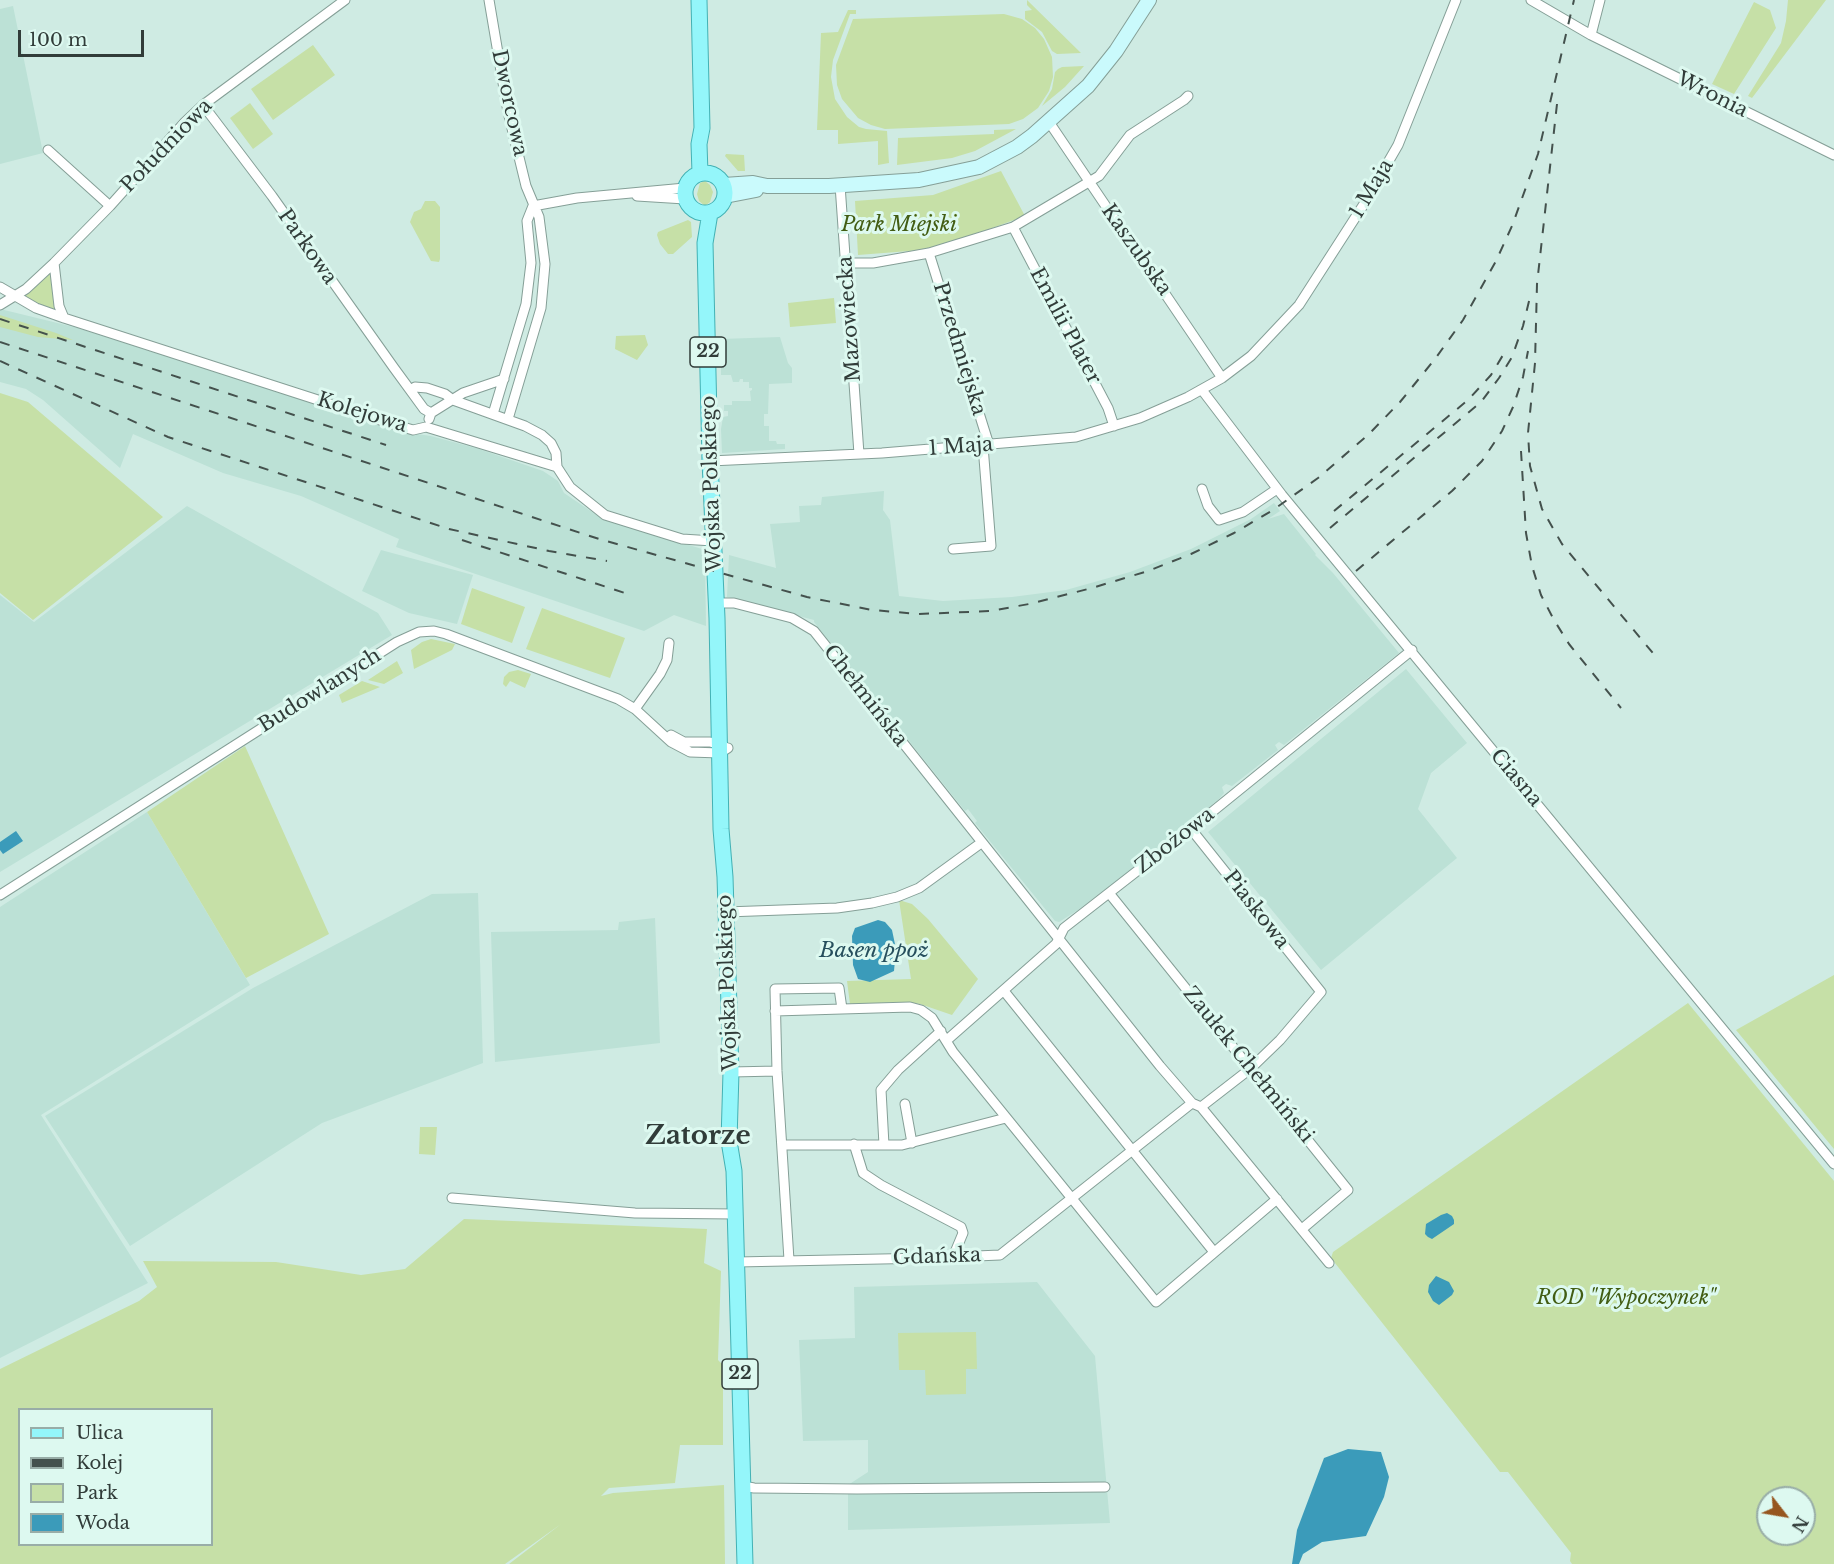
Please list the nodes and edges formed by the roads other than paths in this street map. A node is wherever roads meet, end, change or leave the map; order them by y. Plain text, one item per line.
1 (345, 0) edge
2 (489, 0) edge
3 (699, 0) edge
4 (1149, 0) edge
5 (1456, 0) edge
6 (1531, 0) edge
7 (1600, 0) edge
8 (1591, 35) junction
9 (1188, 96) dead end
10 (203, 105) junction
11 (1049, 122) junction
12 (48, 150) dead end
13 (1834, 155) edge
14 (704, 173) junction
15 (1090, 182) junction
16 (840, 185) junction
17 (725, 190) junction
18 (685, 193) junction
19 (110, 206) junction
20 (533, 206) junction
21 (704, 213) junction
22 (1013, 227) junction
23 (929, 253) junction
24 (54, 262) junction
25 (846, 263) junction
26 (0, 287) edge
27 (15, 297) junction
28 (526, 304) junction
29 (0, 305) edge
30 (541, 308) junction
31 (64, 318) junction
32 (1222, 378) junction
33 (504, 379) junction
34 (410, 390) junction
35 (1203, 390) junction
36 (453, 400) junction
37 (431, 413) junction
38 (493, 414) junction
39 (508, 419) junction
40 (1114, 426) junction
41 (426, 427) junction
42 (986, 446) junction
43 (859, 454) junction
44 (710, 460) junction
45 (557, 467) junction
46 (1202, 489) dead end
47 (1277, 489) junction
48 (713, 541) junction
49 (953, 549) dead end
50 (716, 610) junction
51 (669, 644) dead end
52 (1412, 650) junction
53 (635, 709) junction
54 (718, 716) junction
55 (660, 730) junction
56 (702, 742) junction
57 (722, 748) junction
58 (1191, 829) junction
59 (981, 843) junction
60 (1109, 893) junction
61 (0, 895) edge
62 (726, 912) junction
63 (1059, 938) junction
64 (1004, 991) junction
65 (1321, 992) joint
66 (842, 1009) junction
67 (775, 1011) junction
68 (941, 1031) junction
69 (947, 1040) junction
70 (1250, 1069) junction
71 (777, 1071) junction
72 (731, 1072) junction
73 (905, 1104) dead end
74 (1196, 1105) junction
75 (1006, 1118) junction
76 (912, 1143) junction
77 (854, 1144) junction
78 (884, 1145) junction
79 (782, 1146) junction
80 (1131, 1150) junction
81 (1834, 1164) edge
82 (452, 1198) dead end
83 (1071, 1198) junction
84 (1277, 1199) junction
85 (736, 1214) junction
86 (1302, 1229) junction
87 (1214, 1252) junction
88 (953, 1257) junction
89 (789, 1260) junction
90 (737, 1262) junction
91 (1329, 1263) dead end
92 (743, 1486) junction
93 (1105, 1487) dead end
94 (745, 1564) edge

1 - 10 street, Południowa
2 - 20 street, Dworcowa
3 - 14 main road
4 - 11 street
5 - 32 street, 1 Maja
6 - 8 street, Wronia
7 - 8 street
8 - 13 street, Wronia
9 - 15 street
10 - 19 street, Południowa
10 - 34 street, Parkowa
11 - 15 street, Kaszubska
11 - 16 street
12 - 19 street
14 - 17 main road
14 - 18 main road
15 - 22 street
15 - 32 street, Kaszubska
16 - 17 street
16 - 25 street, Mazowiecka
17 - 21 main road
18 - 20 street
18 - 21 main road
19 - 24 street, Południowa
20 - 28 street, Dworcowa
20 - 30 street, Dworcowa
21 - 44 main road, Wojska Polskiego / 22
22 - 23 street
22 - 40 street, Emilii Plater
23 - 25 street
23 - 42 street, Przedmiejska
24 - 27 street, Południowa
24 - 31 street
25 - 43 street, Mazowiecka
26 - 27 street, Kolejowa
27 - 29 street, Południowa
27 - 31 street, Kolejowa
28 - 30 street
28 - 33 street, Dworcowa
30 - 39 street, Dworcowa
31 - 41 street, Kolejowa
32 - 35 street, 1 Maja
33 - 36 street
33 - 38 street, Dworcowa
34 - 36 street
34 - 37 street, Parkowa
35 - 40 street, 1 Maja
35 - 47 street, Ciasna
36 - 37 street
36 - 38 street
37 - 41 street
38 - 39 street
39 - 45 street
40 - 42 street, 1 Maja
41 - 45 street, Kolejowa
42 - 43 street, 1 Maja
42 - 49 street, Przedmiejska
43 - 44 street, 1 Maja
44 - 48 main road, Wojska Polskiego / 22
45 - 48 street
46 - 47 street
47 - 52 street, Ciasna
48 - 50 main road, Wojska Polskiego / 22
50 - 54 main road, Wojska Polskiego / 22
50 - 57 main road, Wojska Polskiego / 22
50 - 59 street, Chełmińska
51 - 53 street
52 - 58 street, Zbożowa
52 - 81 street, Ciasna
53 - 55 street, Budowlanych
53 - 61 street, Budowlanych
54 - 56 street
54 - 57 main road, Wojska Polskiego / 22
55 - 56 street, Budowlanych
55 - 57 street, Budowlanych
56 - 57 street, Budowlanych
57 - 62 main road, Wojska Polskiego / 22
58 - 60 street, Zbożowa
58 - 65 street, Piaskowa
59 - 62 street
59 - 63 street, Chełmińska
60 - 63 street, Zbożowa
60 - 70 street, Zaułek Chełmiński
62 - 72 main road, Wojska Polskiego / 22
63 - 64 street, Zbożowa
63 - 74 street
64 - 69 street, Zbożowa
64 - 80 street
65 - 70 street, Gdańska
66 - 67 street
66 - 67 street
66 - 68 street
67 - 71 street
68 - 69 street
68 - 78 street
69 - 75 street
70 - 74 street, Gdańska
70 - 86 street, Zaułek Chełmiński
71 - 72 street
71 - 79 street
72 - 85 main road, Wojska Polskiego / 22
73 - 76 street
74 - 80 street, Gdańska
74 - 84 street
75 - 76 street
75 - 83 street
76 - 78 street
77 - 78 street
77 - 79 street
77 - 88 street
79 - 89 street
80 - 83 street, Gdańska
80 - 87 street
82 - 85 street
83 - 87 street
83 - 88 street, Gdańska
84 - 86 street
84 - 87 street
85 - 90 main road, Wojska Polskiego / 22
86 - 91 street
88 - 89 street, Gdańska
89 - 90 street, Gdańska
90 - 92 main road, Wojska Polskiego / 22
92 - 93 street
92 - 94 main road, Wojska Polskiego / 22

